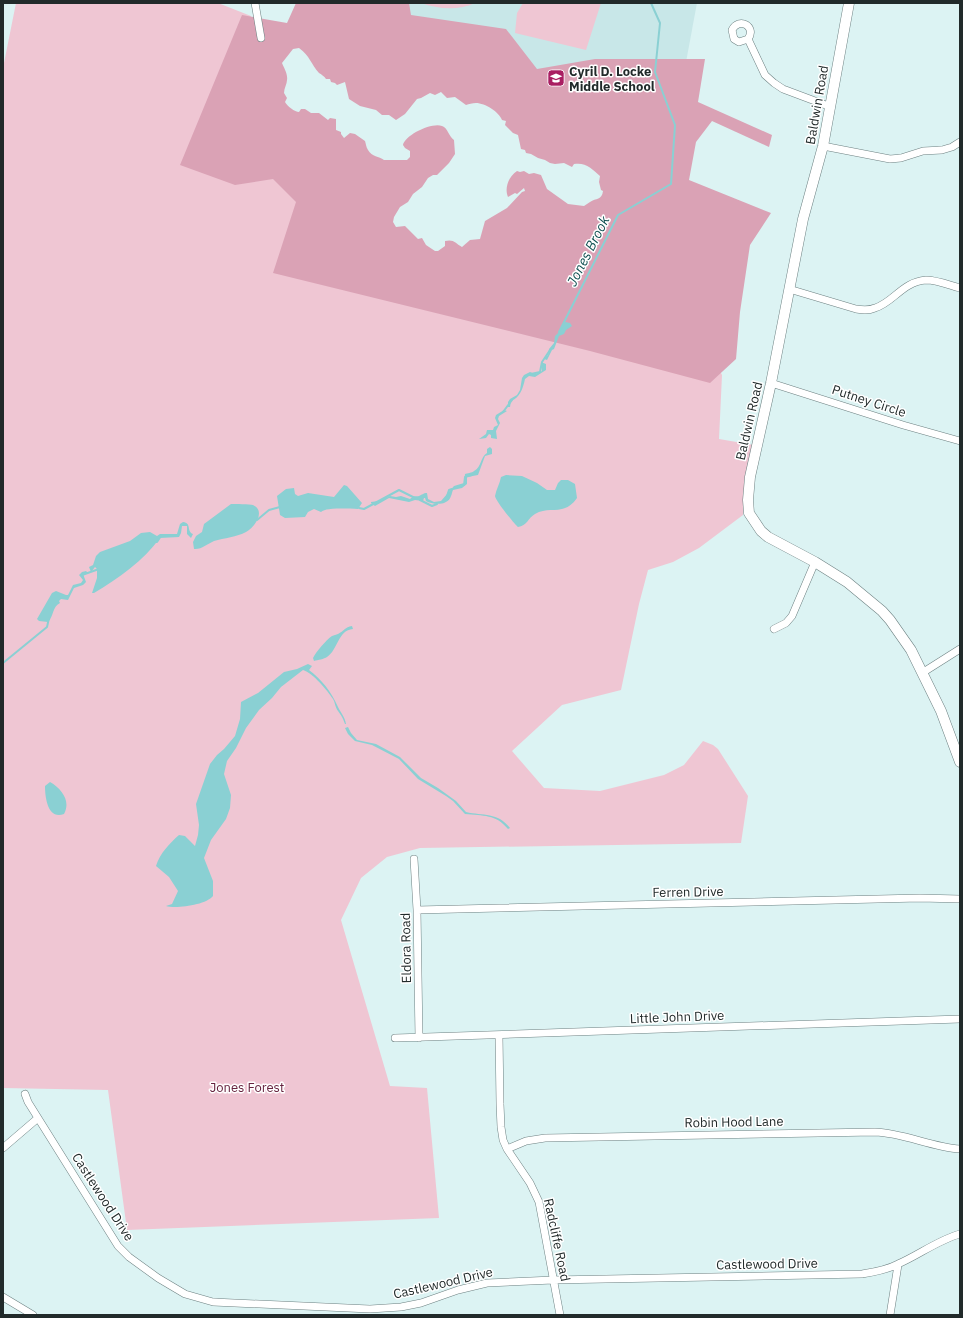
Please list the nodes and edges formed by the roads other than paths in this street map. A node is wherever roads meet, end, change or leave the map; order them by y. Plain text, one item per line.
1 (254, 3) edge
2 (849, 3) edge
3 (261, 38) dead end
4 (748, 39) dead end
5 (831, 107) junction
6 (960, 142) edge
7 (823, 146) junction
8 (960, 288) edge
9 (790, 290) junction
10 (772, 383) junction
11 (960, 441) edge
12 (815, 562) junction
13 (774, 629) dead end
14 (960, 649) edge
15 (922, 673) junction
16 (960, 762) edge
17 (414, 859) dead end
18 (960, 899) edge
19 (417, 910) junction
20 (960, 1020) edge
21 (500, 1035) junction
22 (395, 1038) dead end
23 (419, 1038) junction
24 (25, 1094) dead end
25 (38, 1118) junction
26 (3, 1148) edge
27 (508, 1149) junction
28 (960, 1149) edge
29 (960, 1234) edge
30 (898, 1265) junction
31 (553, 1280) junction
32 (3, 1297) edge
33 (370, 1312) edge
34 (33, 1315) edge
35 (560, 1315) edge
36 (890, 1315) edge

1 - 3 street
2 - 5 street, Baldwin Road
4 - 5 street
5 - 7 street, Baldwin Road
6 - 7 street
7 - 9 street, Baldwin Road
8 - 9 street
9 - 10 street, Baldwin Road
10 - 11 street, Putney Circle
10 - 12 street, Baldwin Road
12 - 13 street
12 - 15 street, Baldwin Road
14 - 15 street
15 - 16 street, Baldwin Road
17 - 19 street, Eldora Road
18 - 19 street, Ferren Drive
19 - 23 street, Eldora Road
20 - 21 street, Little John Drive
21 - 23 street, Little John Drive
21 - 27 street, Radcliffe Road
22 - 23 street, Little John Drive
24 - 25 street, Castlewood Drive
25 - 26 street
25 - 33 street, Castlewood Drive
27 - 28 street, Robin Hood Lane
27 - 31 street, Radcliffe Road
29 - 30 street, Castlewood Drive
30 - 31 street, Castlewood Drive
30 - 36 street
31 - 33 street, Castlewood Drive
31 - 35 street, Radcliffe Road
32 - 34 street

